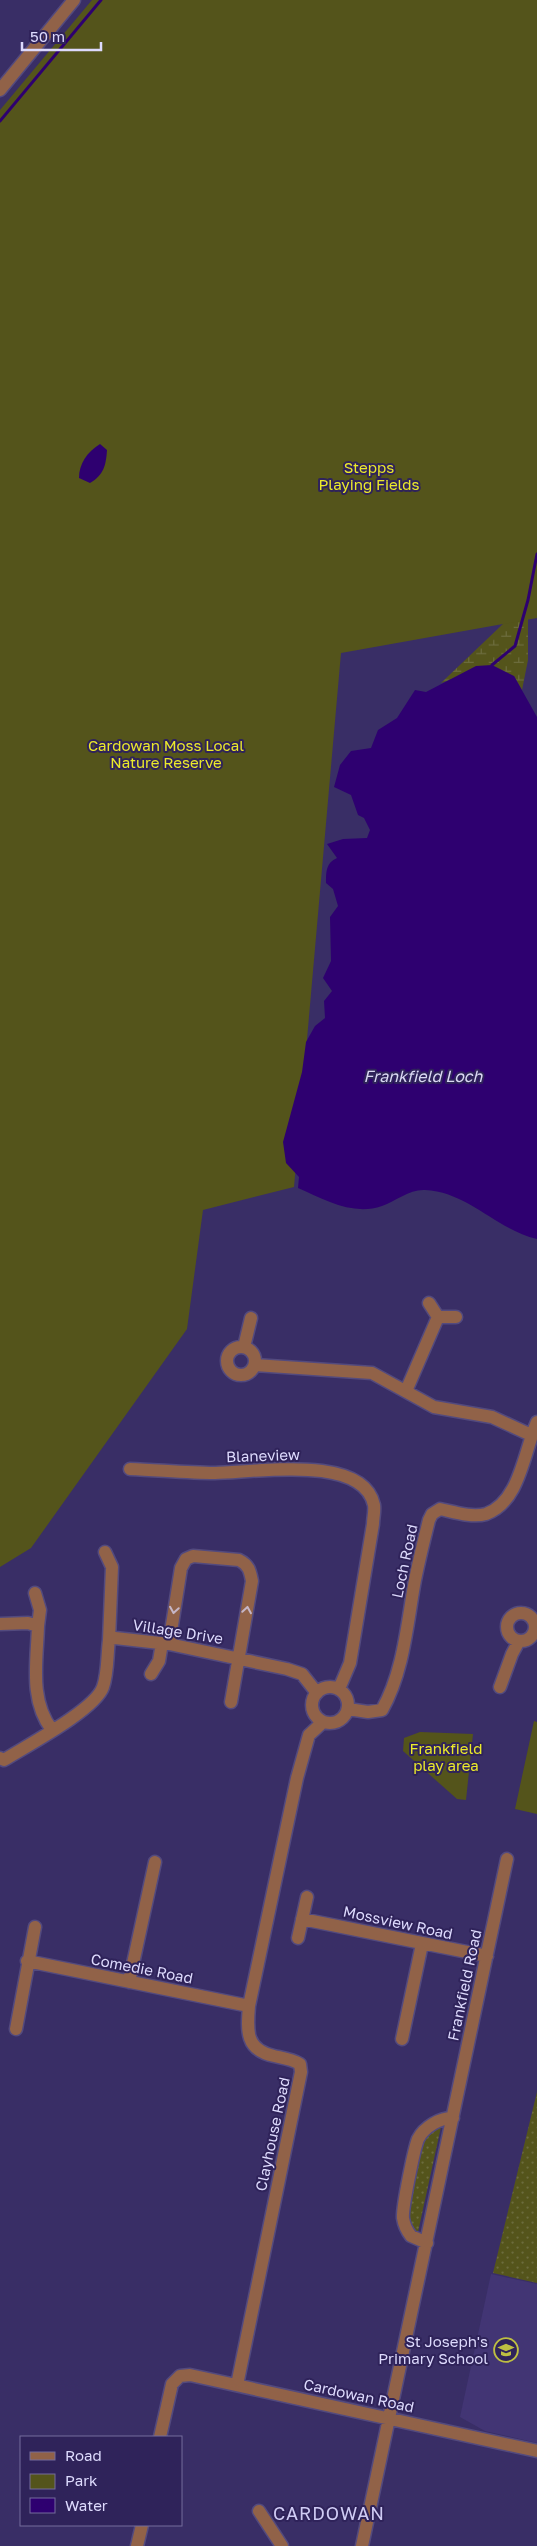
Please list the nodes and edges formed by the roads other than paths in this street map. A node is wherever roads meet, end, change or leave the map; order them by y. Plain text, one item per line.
1 (74, 0) edge
2 (0, 90) edge
3 (429, 1303) dead end
4 (438, 1317) junction
5 (456, 1317) dead end
6 (251, 1318) dead end
7 (244, 1347) junction
8 (255, 1365) junction
9 (406, 1391) junction
10 (537, 1422) edge
11 (531, 1435) junction
12 (130, 1469) dead end
13 (105, 1552) dead end
14 (35, 1593) dead end
15 (534, 1614) edge
16 (0, 1624) edge
17 (38, 1626) junction
18 (109, 1640) junction
19 (519, 1641) junction
20 (166, 1643) junction
21 (239, 1658) junction
22 (151, 1674) dead end
23 (500, 1687) dead end
24 (339, 1689) junction
25 (317, 1693) junction
26 (231, 1702) dead end
27 (348, 1709) junction
28 (323, 1722) junction
29 (52, 1730) junction
30 (0, 1758) edge
31 (507, 1859) dead end
32 (155, 1862) dead end
33 (307, 1897) dead end
34 (302, 1919) junction
35 (35, 1927) dead end
36 (298, 1938) dead end
37 (422, 1944) junction
38 (487, 1956) junction
39 (27, 1961) junction
40 (128, 1982) junction
41 (250, 2006) junction
42 (16, 2029) dead end
43 (402, 2039) dead end
44 (453, 2118) junction
45 (426, 2243) junction
46 (238, 2385) junction
47 (389, 2419) junction
48 (160, 2436) edge
49 (537, 2451) edge
50 (259, 2511) dead end
51 (142, 2526) edge
52 (137, 2546) edge
53 (282, 2546) edge
54 (362, 2546) edge

1 - 2 street
3 - 4 street
4 - 5 street
4 - 9 street
6 - 7 street
7 - 8 street
7 - 8 street
8 - 9 street
9 - 11 street
10 - 11 street, Loch Road
11 - 27 street, Loch Road
12 - 24 street, Blaneview
13 - 18 street
14 - 17 street
15 - 19 street
15 - 19 street
16 - 17 street
17 - 29 street
18 - 20 street, Village Drive
18 - 29 street
19 - 23 street
20 - 21 street, Village Drive
21 -> 20 street
20 - 22 street
21 - 25 street, Village Drive
21 - 26 street
24 - 25 street
24 - 27 street
25 - 28 street
27 - 28 street
28 - 41 street, Clayhouse Road
29 - 30 street
31 - 38 street, Frankfield Road
32 - 40 street
33 - 34 street
34 - 36 street
34 - 37 street, Mossview Road
35 - 39 street
37 - 38 street, Mossview Road
37 - 43 street
38 - 44 street, Frankfield Road
39 - 40 street, Comedie Road
39 - 42 street
40 - 41 street, Comedie Road
41 - 46 street, Clayhouse Road
44 - 45 street, Frankfield Road
44 - 45 street
45 - 47 street, Frankfield Road
46 - 47 street, Cardowan Road
46 - 48 street, Cardowan Road
47 - 49 street, Cardowan Road
47 - 54 street, Frankfield Road
50 - 53 street
51 - 52 street

